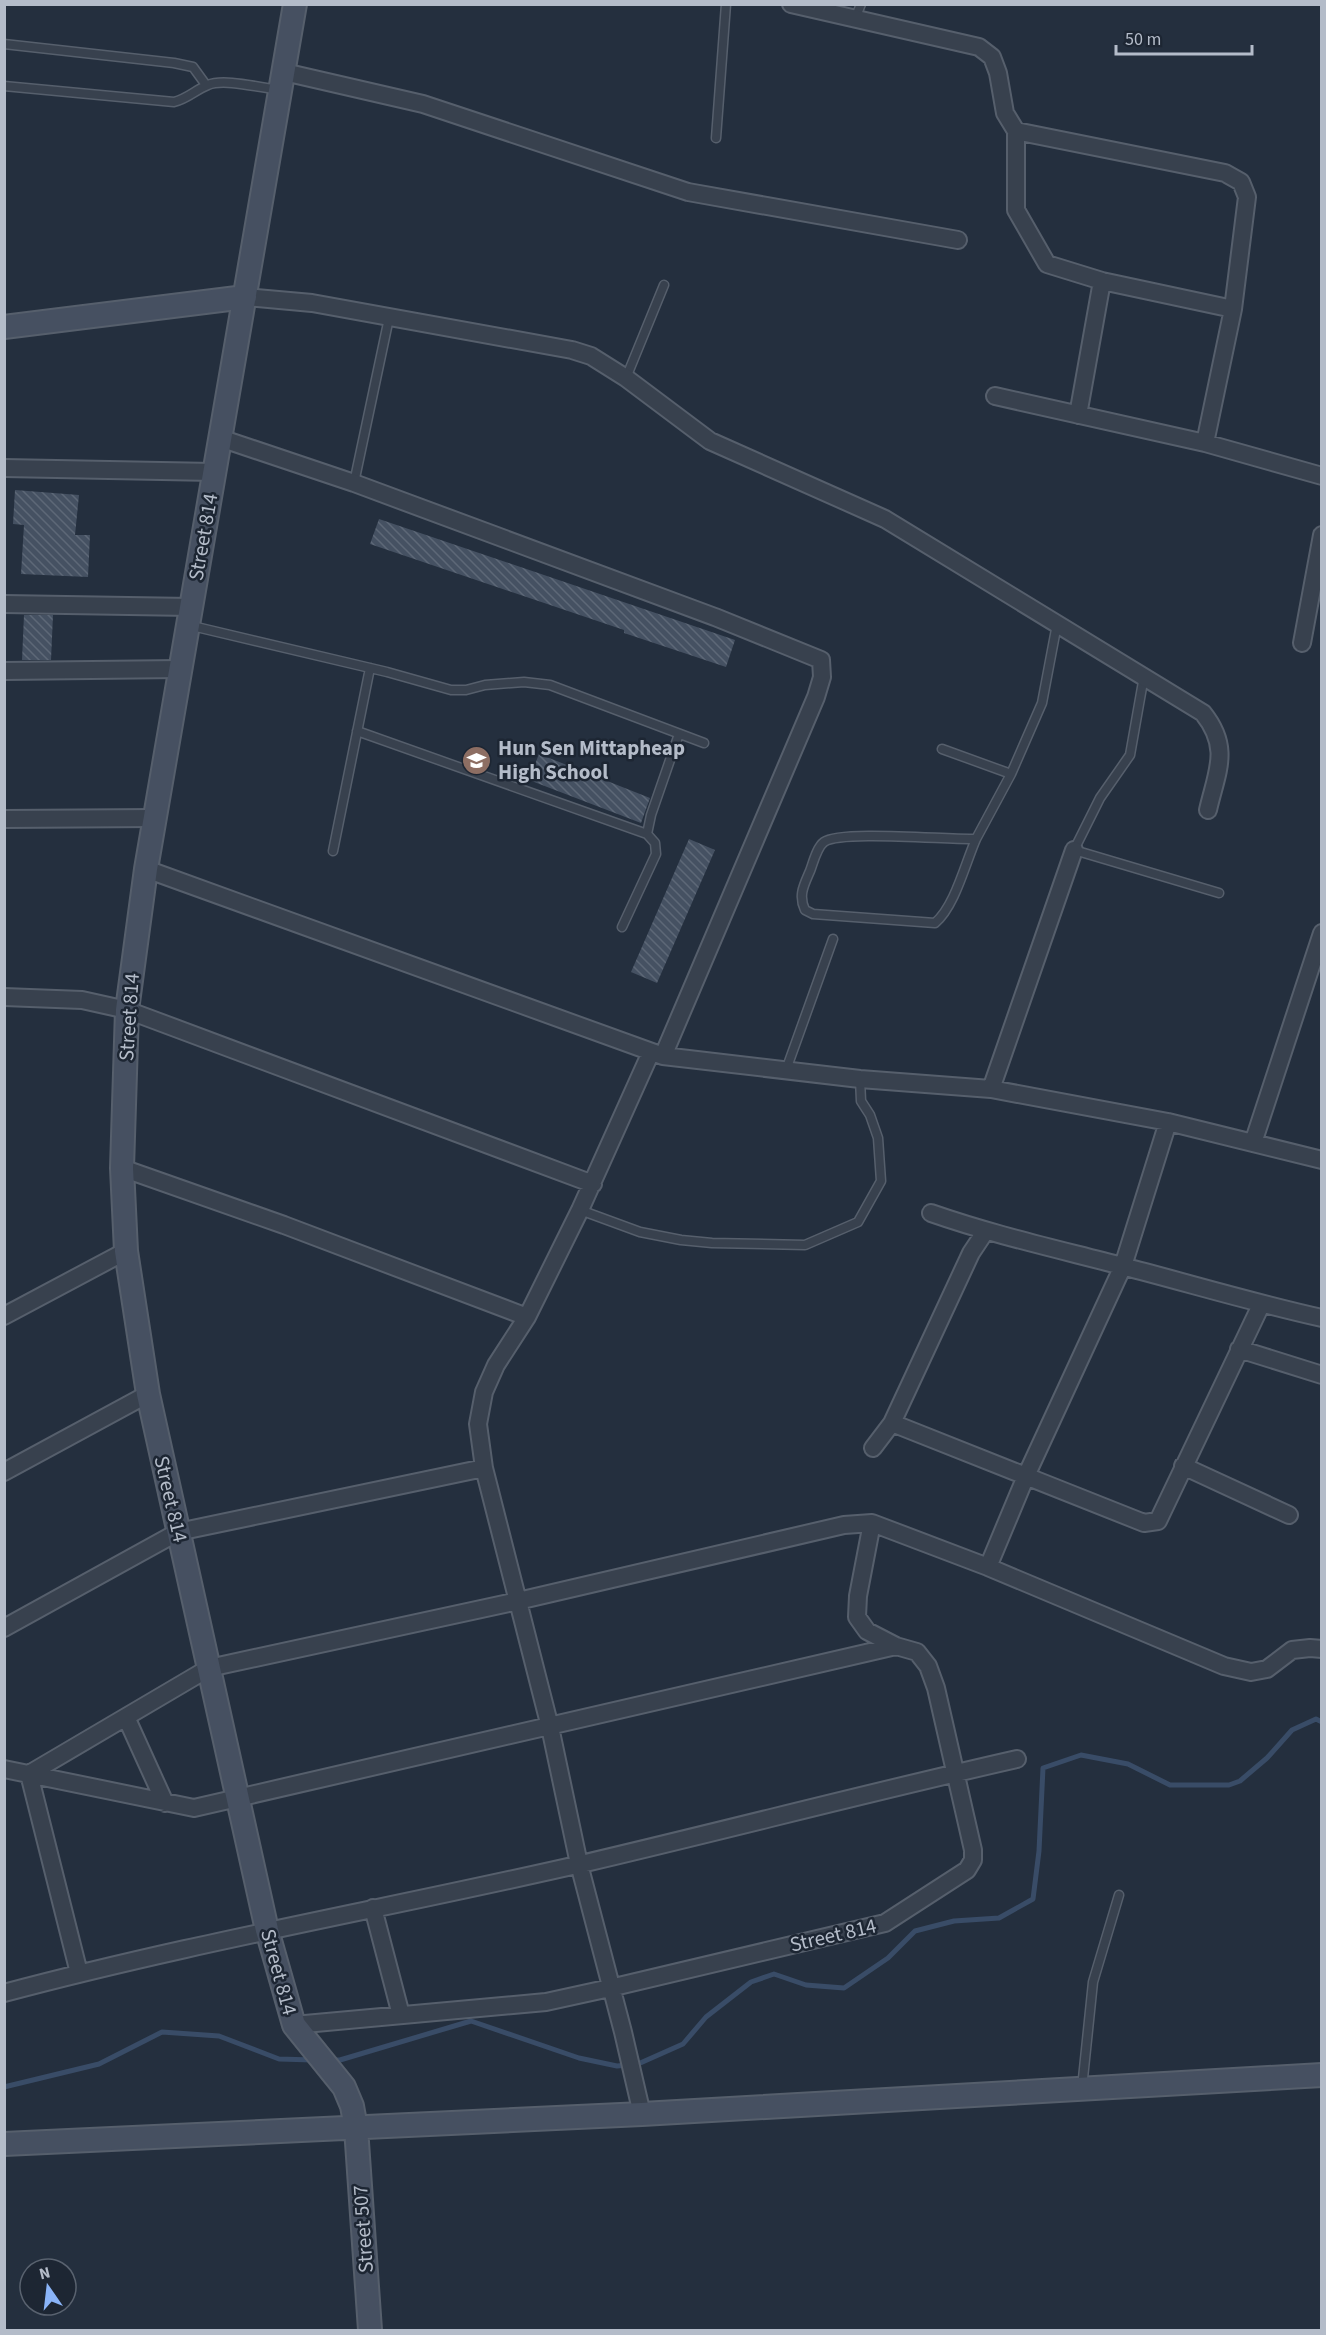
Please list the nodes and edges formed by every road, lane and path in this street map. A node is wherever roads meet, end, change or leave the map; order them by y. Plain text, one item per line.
1 (295, 4) edge
2 (726, 4) edge
3 (791, 4) edge
4 (858, 12) edge
5 (4, 44) edge
6 (282, 81) junction
7 (206, 85) junction
8 (4, 86) edge
9 (1016, 131) junction
10 (716, 138) dead end
11 (958, 240) dead end
12 (1102, 281) junction
13 (664, 285) dead end
14 (245, 297) junction
15 (1233, 309) junction
16 (389, 318) junction
17 (4, 327) edge
18 (626, 378) junction
19 (995, 396) dead end
20 (1078, 415) junction
21 (220, 438) junction
22 (1205, 443) junction
23 (4, 468) edge
24 (214, 472) junction
25 (1322, 476) edge
26 (354, 483) junction
27 (1322, 535) edge
28 (4, 604) edge
29 (190, 616) junction
30 (1057, 624) junction
31 (1302, 643) dead end
32 (370, 668) junction
33 (180, 669) junction
34 (4, 671) edge
35 (1143, 676) junction
36 (357, 731) junction
37 (679, 734) junction
38 (704, 743) dead end
39 (942, 749) dead end
40 (1011, 774) junction
41 (1208, 810) dead end
42 (155, 818) junction
43 (4, 819) edge
44 (647, 834) junction
45 (976, 840) junction
46 (1074, 850) junction
47 (333, 851) dead end
48 (146, 869) junction
49 (1219, 893) dead end
50 (622, 927) dead end
51 (1322, 933) edge
52 (833, 939) dead end
53 (4, 997) edge
54 (127, 1010) junction
55 (657, 1054) junction
56 (786, 1070) junction
57 (860, 1079) junction
58 (992, 1089) junction
59 (1168, 1122) junction
60 (1253, 1143) junction
61 (1322, 1160) edge
62 (122, 1168) junction
63 (593, 1184) junction
64 (580, 1210) junction
65 (931, 1213) dead end
66 (985, 1232) junction
67 (126, 1251) junction
68 (1123, 1266) junction
69 (1261, 1305) junction
70 (4, 1316) edge
71 (527, 1317) junction
72 (1322, 1318) edge
73 (1239, 1349) junction
74 (1322, 1375) edge
75 (148, 1394) junction
76 (892, 1423) junction
77 (873, 1448) dead end
78 (1183, 1466) junction
79 (484, 1468) junction
80 (4, 1472) edge
81 (1026, 1476) junction
82 (1289, 1515) dead end
83 (873, 1523) junction
84 (178, 1532) junction
85 (987, 1567) junction
86 (518, 1601) junction
87 (4, 1628) edge
88 (896, 1646) junction
89 (1322, 1649) edge
90 (209, 1668) junction
91 (126, 1717) junction
92 (550, 1727) junction
93 (1017, 1759) dead end
94 (4, 1769) edge
95 (954, 1773) junction
96 (29, 1774) junction
97 (238, 1799) junction
98 (165, 1803) junction
99 (579, 1864) junction
100 (1119, 1895) dead end
101 (373, 1908) junction
102 (267, 1930) junction
103 (79, 1973) junction
104 (610, 1988) junction
105 (4, 1993) edge
106 (401, 2015) junction
107 (299, 2032) junction
108 (1322, 2075) edge
109 (1082, 2089) junction
110 (642, 2114) junction
111 (356, 2128) junction
112 (4, 2144) edge
113 (370, 2331) edge

1 - 6 street, Street 814
2 - 10 lane
3 - 4 street
4 - 9 street
5 - 7 lane
6 - 7 lane
6 - 11 street
6 - 14 street, Street 814
7 - 8 lane
9 - 12 street
9 - 15 street
12 - 15 street
12 - 20 street
13 - 18 lane
14 - 16 street
14 - 17 street
14 - 21 street, Street 814
15 - 22 street
16 - 18 street
16 - 26 lane
18 - 30 street
19 - 20 street
20 - 22 street
21 - 24 street, Street 814
21 - 26 street
22 - 25 street
23 - 24 street
24 - 29 street, Street 814
26 - 55 street
27 - 31 street
28 - 29 street
29 - 32 lane
29 - 33 street, Street 814
30 - 35 street
30 - 40 lane
32 - 36 lane
32 - 37 lane
33 - 34 street
33 - 42 street, Street 814
35 - 41 street
35 - 46 lane
36 - 44 lane
36 - 47 lane
37 - 38 lane
37 - 44 lane
39 - 40 lane
40 - 45 lane
42 - 43 street
42 - 48 street, Street 814
44 - 50 lane
45 - 45 lane
46 - 49 lane
46 - 58 street
48 - 54 street, Street 814
48 - 55 street
51 - 60 street
52 - 56 lane
53 - 54 street
54 - 62 street, Street 814
54 - 63 street
55 - 56 street
55 - 63 street
56 - 57 street
57 - 58 street
57 - 64 lane
58 - 59 street
59 - 60 street
59 - 68 street
60 - 61 street
62 - 67 street, Street 814
62 - 71 street
63 - 64 street
64 - 71 street
65 - 66 street
66 - 68 street
66 - 76 street
67 - 70 street
67 - 75 street, Street 814
68 - 69 street
68 - 81 street
69 - 72 street
69 - 73 street
71 - 79 street
73 - 74 street
73 - 78 street
75 - 80 street
75 - 84 street, Street 814
76 - 77 street
76 - 81 street
78 - 81 street
78 - 82 street
79 - 84 street
79 - 86 street
81 - 85 street
83 - 85 street
83 - 86 street
83 - 88 street, Street 814
84 - 87 street
84 - 90 street, Street 814
85 - 89 street
86 - 90 street
86 - 92 street
88 - 92 street
88 - 95 street, Street 814
90 - 91 street
90 - 97 street, Street 814
91 - 96 street
91 - 98 street
92 - 97 street
92 - 99 street
93 - 95 street
94 - 96 street
95 - 99 street
95 - 104 street, Street 814
96 - 98 street
96 - 103 street
97 - 98 street
97 - 102 street, Street 814
99 - 101 street
99 - 104 street
100 - 109 lane
101 - 102 street
101 - 106 street
102 - 103 street
102 - 107 street, Street 814
103 - 105 street
104 - 106 street, Street 814
104 - 110 street
106 - 107 street, Street 814
107 - 111 street, Street 507
108 - 109 street
109 - 110 street
110 - 111 street
111 - 112 street
111 - 113 street, Street 507

